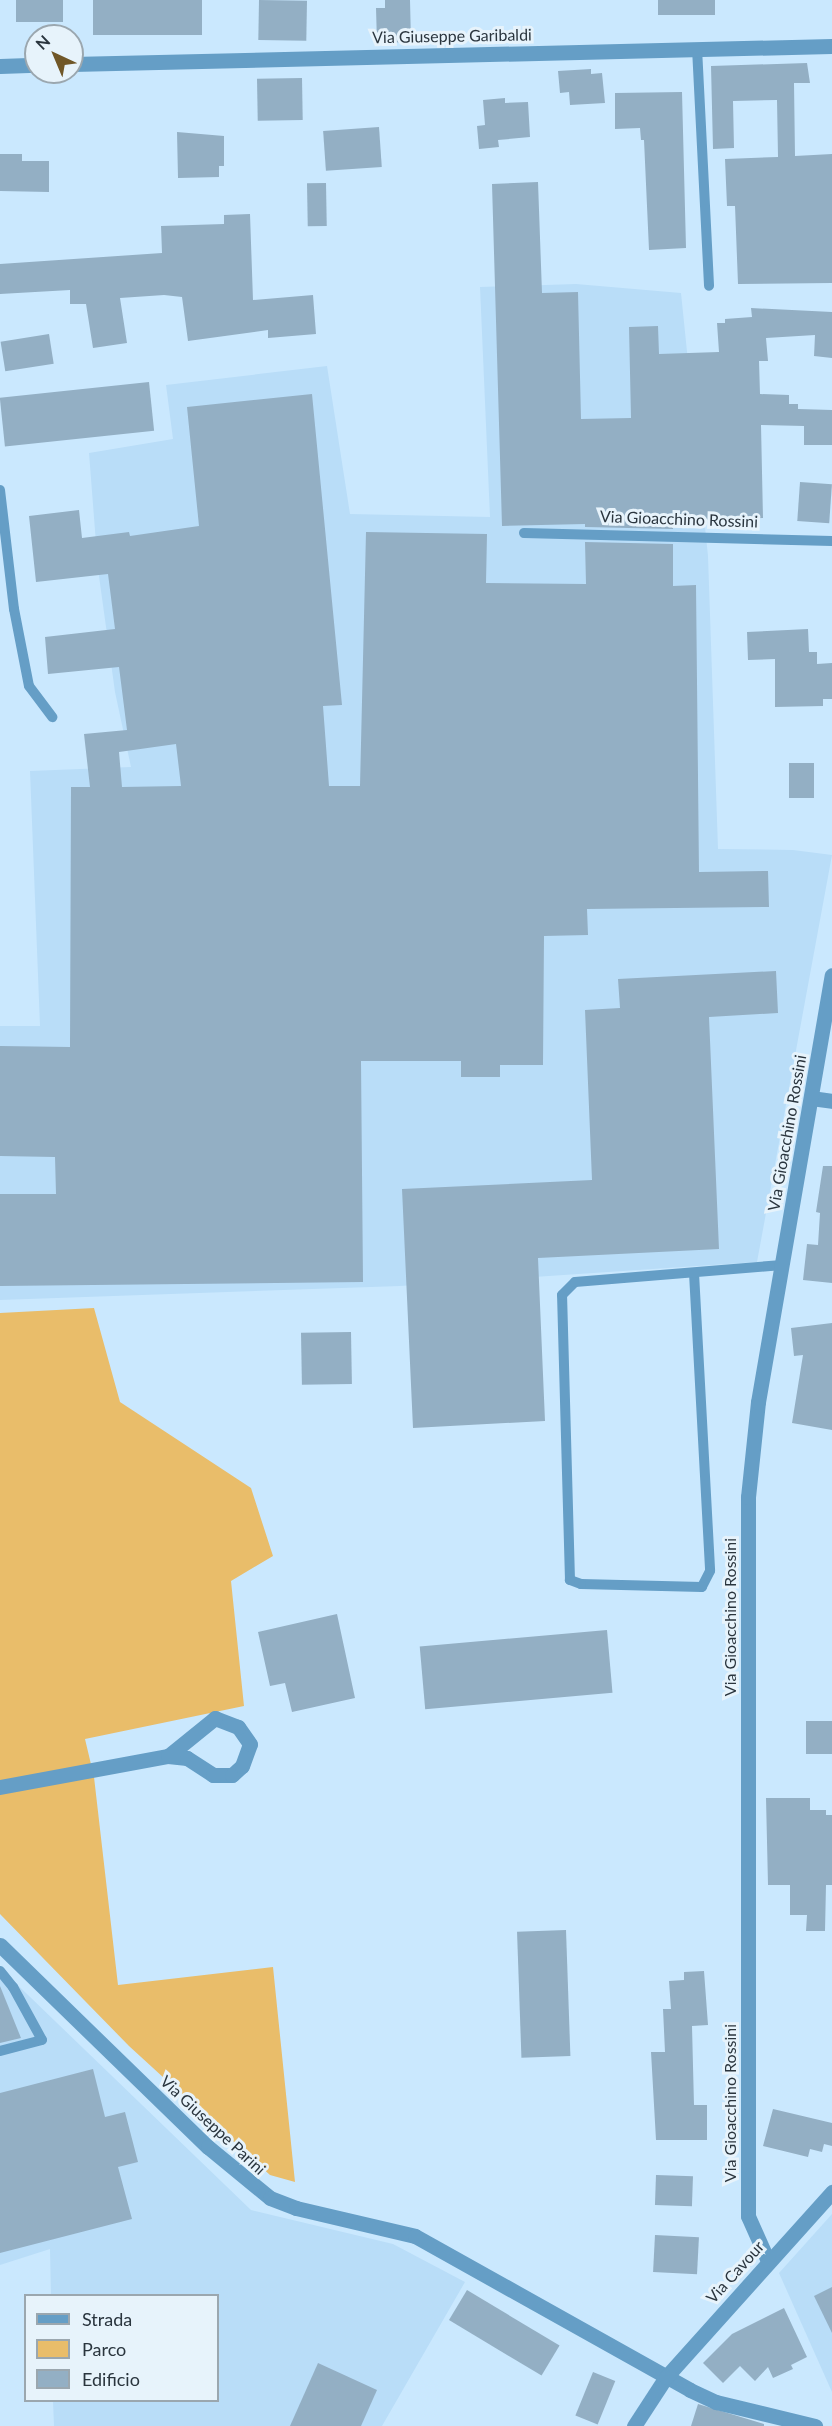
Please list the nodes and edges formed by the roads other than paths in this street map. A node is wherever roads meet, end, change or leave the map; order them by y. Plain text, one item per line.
1 (832, 46) edge
2 (697, 48) junction
3 (84, 64) edge
4 (24, 65) edge
5 (0, 66) edge
6 (709, 286) dead end
7 (0, 490) edge
8 (524, 532) dead end
9 (832, 541) edge
10 (52, 717) dead end
11 (832, 975) edge
12 (811, 1098) junction
13 (832, 1101) edge
14 (782, 1265) junction
15 (694, 1273) junction
16 (168, 1756) junction
17 (0, 1787) edge
18 (0, 1945) edge
19 (0, 1971) edge
20 (0, 2051) edge
21 (832, 2192) edge
22 (768, 2261) junction
23 (666, 2377) junction
24 (634, 2426) edge
25 (815, 2426) edge

1 - 2 street, Via Giuseppe Garibaldi
2 - 3 street, Via Giuseppe Garibaldi
2 - 6 lane
4 - 5 street
7 - 10 lane
8 - 9 lane, Via Gioacchino Rossini
11 - 12 street, Via Gioacchino Rossini
12 - 13 street
12 - 14 street, Via Gioacchino Rossini
14 - 15 lane
14 - 22 street, Via Gioacchino Rossini
15 - 15 lane
16 - 16 street
16 - 17 street
18 - 23 street, Via Giuseppe Parini
19 - 20 lane
21 - 22 street, Via Cavour
22 - 23 street, Via Cavour
23 - 24 street, Via Cavour
23 - 25 street, Via Giuseppe Parini

